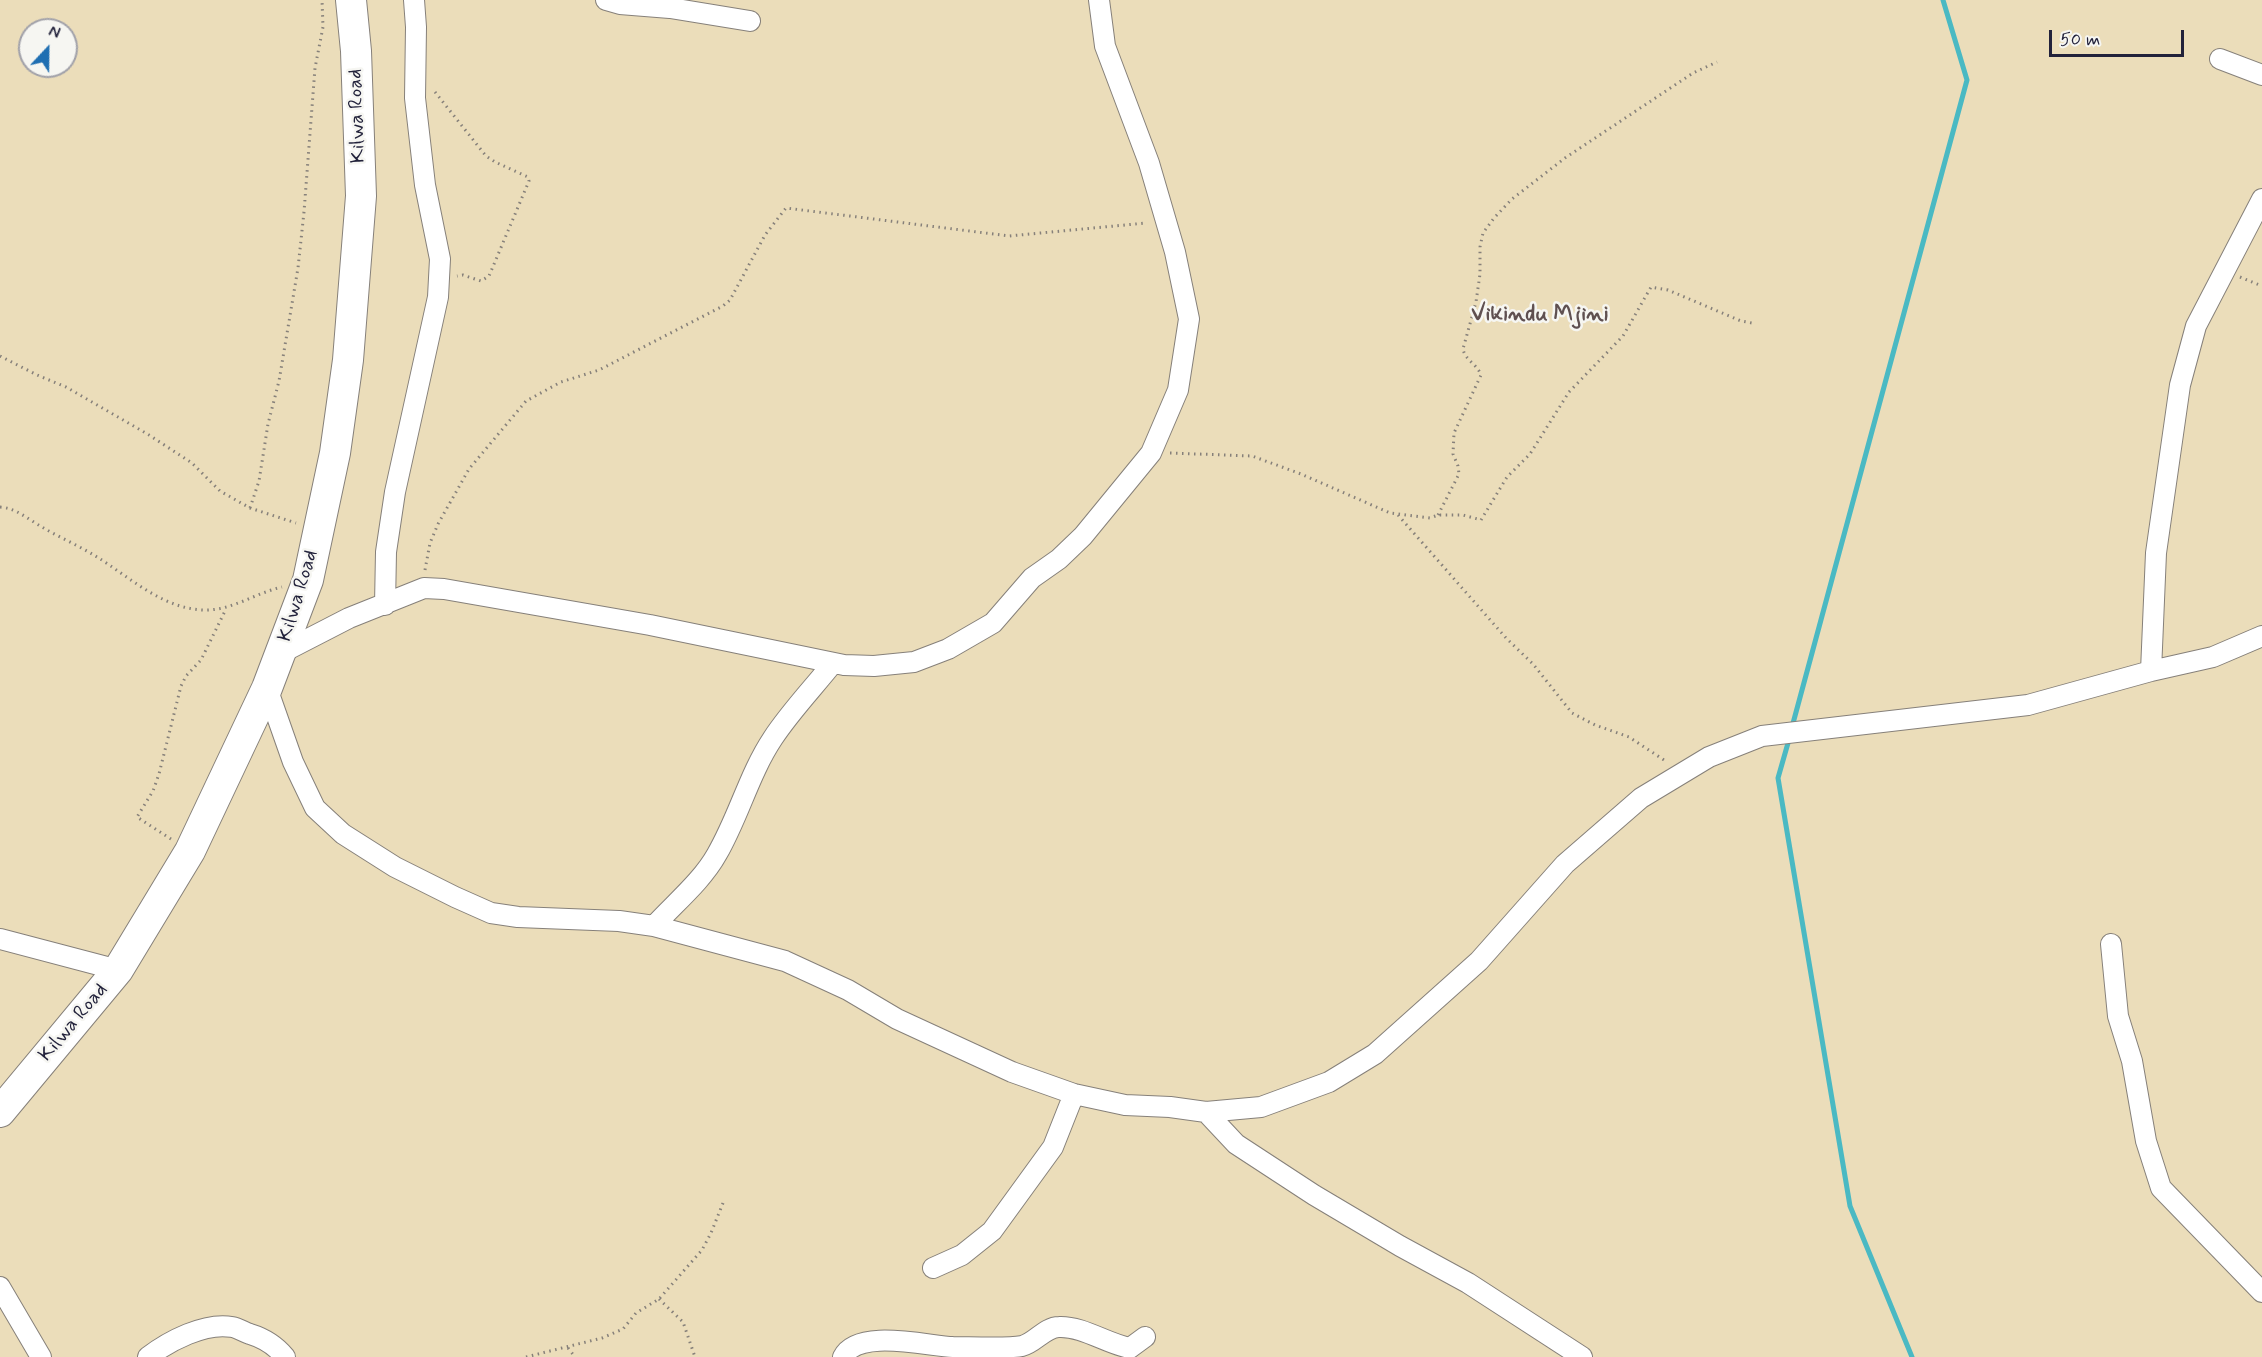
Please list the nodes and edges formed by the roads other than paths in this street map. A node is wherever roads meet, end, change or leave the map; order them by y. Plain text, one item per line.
1 (351, 0) edge
2 (414, 0) edge
3 (606, 0) edge
4 (1099, 0) edge
5 (750, 21) dead end
6 (2220, 59) dead end
7 (2262, 75) edge
8 (2262, 200) edge
9 (385, 605) junction
10 (2262, 636) edge
11 (281, 653) junction
12 (833, 663) junction
13 (2151, 671) junction
14 (267, 688) junction
15 (654, 926) junction
16 (0, 939) edge
17 (2111, 944) dead end
18 (118, 970) junction
19 (1074, 1094) junction
20 (0, 1112) edge
21 (1206, 1112) junction
22 (933, 1268) dead end
23 (0, 1287) edge
24 (2262, 1292) edge
25 (1145, 1337) dead end
26 (41, 1357) edge
27 (148, 1357) edge
28 (285, 1357) edge
29 (843, 1357) edge
30 (1582, 1357) edge

1 - 11 highway, Kilwa Road
2 - 9 street
3 - 5 street
4 - 12 street
6 - 7 street
8 - 13 street
9 - 11 street
9 - 12 street
10 - 13 street
11 - 14 highway, Kilwa Road
12 - 15 street
13 - 21 street
14 - 15 street
14 - 18 highway, Kilwa Road
15 - 19 street
16 - 18 street
17 - 24 street
18 - 20 highway, Kilwa Road
19 - 21 street
19 - 22 street
21 - 30 street
23 - 26 street
25 - 29 street
27 - 28 street

